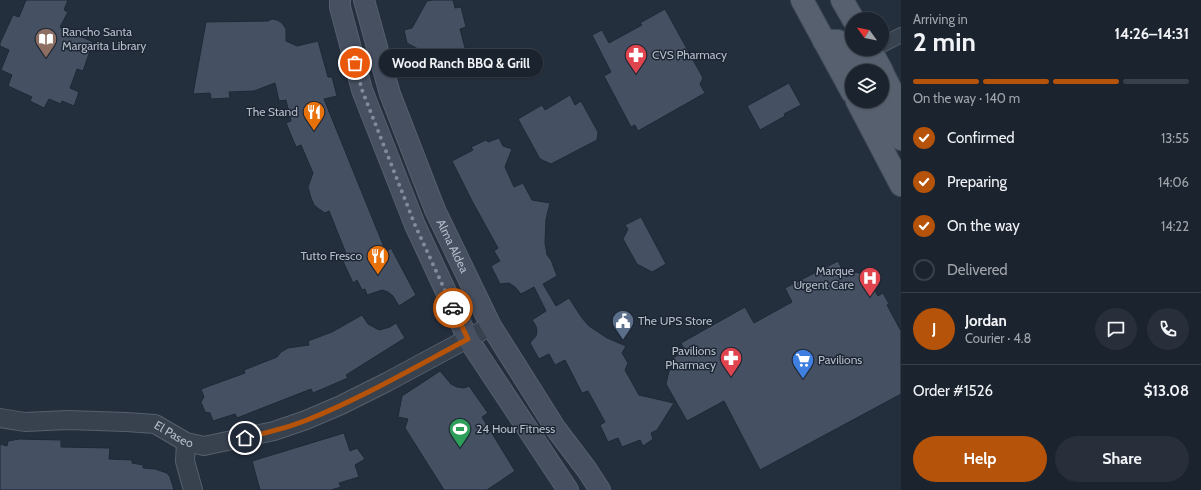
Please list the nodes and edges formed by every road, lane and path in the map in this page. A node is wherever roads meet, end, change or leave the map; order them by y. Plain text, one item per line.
1 (340, 0) edge
2 (364, 0) edge
3 (802, 0) edge
4 (842, 0) edge
5 (849, 12) edge
6 (901, 35) edge
7 (824, 41) junction
8 (889, 41) edge
9 (856, 64) edge
10 (845, 79) edge
11 (889, 85) edge
12 (861, 108) edge
13 (881, 108) edge
14 (901, 109) edge
15 (901, 139) edge
16 (901, 185) edge
17 (491, 326) junction
18 (468, 339) junction
19 (0, 418) edge
20 (186, 442) junction
21 (193, 490) edge
22 (568, 490) edge
23 (600, 490) edge

1 - 18 main road, Alma Aldea
2 - 17 main road, Alma Aldea
3 - 7 main road
4 - 5 main road
6 - 8 street
7 - 9 main road
7 - 10 main road
11 - 14 main road
12 - 16 main road
13 - 15 main road
17 - 18 street, El Paseo
17 - 23 main road, Alma Aldea
18 - 20 street, El Paseo
18 - 22 main road, Alma Aldea
19 - 20 street, El Paseo
20 - 21 street

